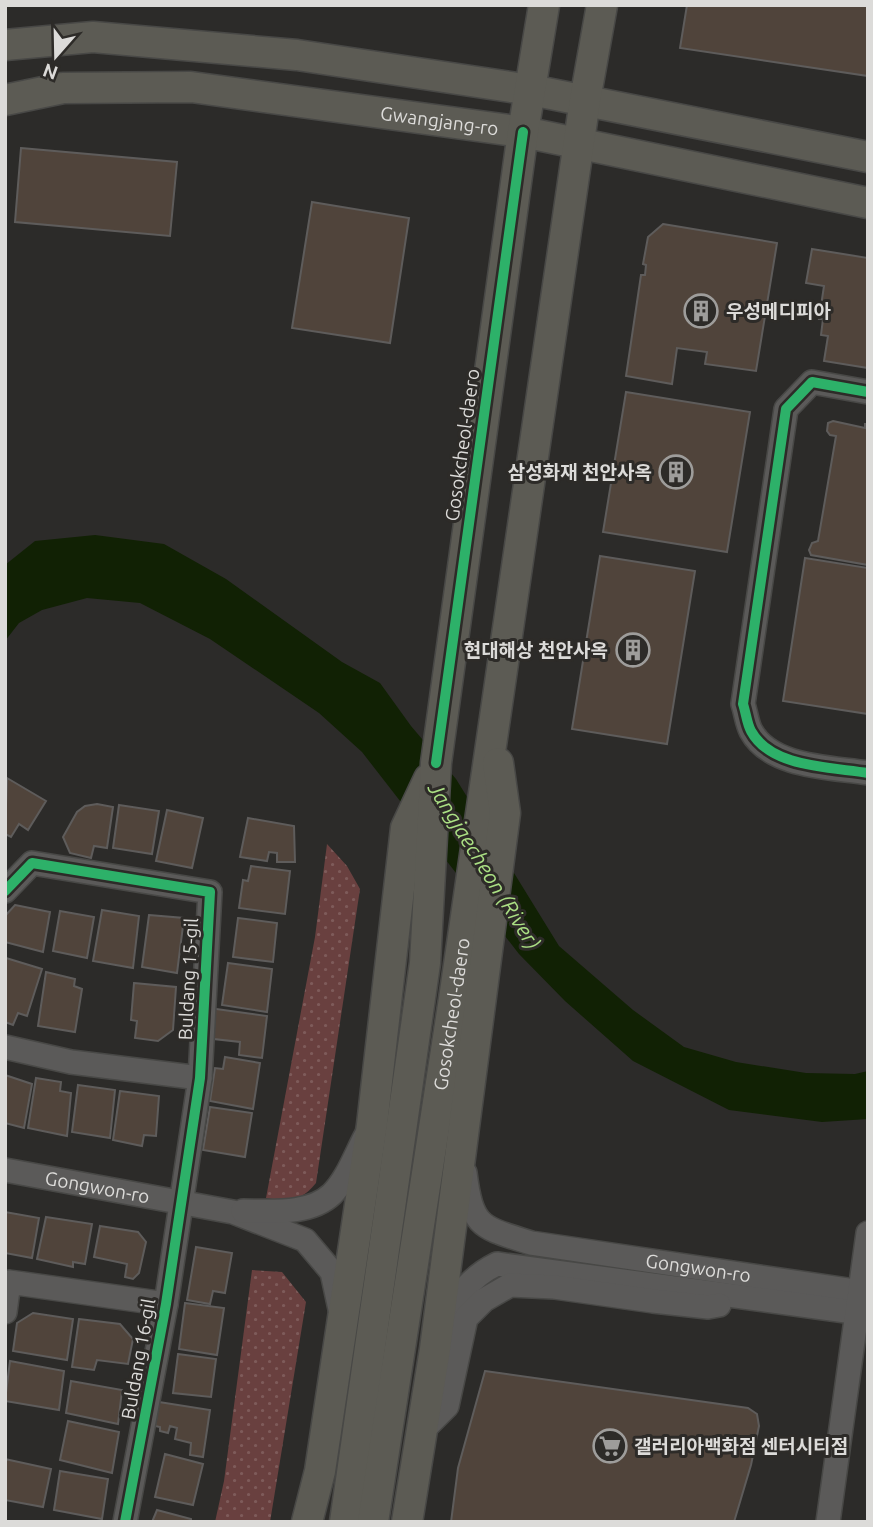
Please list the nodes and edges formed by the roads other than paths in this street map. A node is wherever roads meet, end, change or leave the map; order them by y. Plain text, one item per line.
1 (544, 5) edge
2 (602, 5) edge
3 (5, 45) edge
4 (531, 90) junction
5 (5, 100) edge
6 (584, 100) junction
7 (523, 132) junction
8 (578, 143) junction
9 (868, 157) edge
10 (868, 203) edge
11 (868, 391) edge
12 (494, 728) junction
13 (436, 763) junction
14 (868, 773) edge
15 (5, 891) edge
16 (5, 1047) edge
17 (200, 1078) junction
18 (372, 1125) junction
19 (461, 1146) junction
20 (5, 1170) edge
21 (181, 1202) junction
22 (233, 1212) junction
23 (868, 1233) edge
24 (7, 1281) edge
25 (763, 1299) junction
26 (863, 1302) edge
27 (166, 1304) junction
28 (5, 1312) edge
29 (342, 1320) junction
30 (435, 1349) junction
31 (868, 1367) edge
32 (847, 1384) junction
33 (421, 1432) junction
34 (125, 1522) edge
35 (307, 1522) edge
36 (345, 1522) edge
37 (373, 1522) edge
38 (407, 1522) edge
39 (828, 1522) edge

1 - 4 main road, Gosokcheol-daero
2 - 6 main road, Gosokcheol-daero
3 - 4 main road
4 - 6 main road
4 - 7 main road, Gosokcheol-daero
5 - 7 main road, Gwangjang-ro
6 - 8 main road, Gosokcheol-daero
6 - 9 main road
7 - 8 main road, Gwangjang-ro
7 - 13 main road, Gosokcheol-daero
8 - 10 main road, Gwangjang-ro
8 - 12 main road, Gosokcheol-daero
11 - 14 street
12 - 19 main road
12 - 37 main road, Gosokcheol-daero
13 - 18 main road
13 - 36 main road, Gosokcheol-daero
15 - 17 street, Buldang 15-gil
16 - 17 street
17 - 21 street, Buldang 15-gil
18 - 22 street
18 - 29 main road
19 - 26 street, Gongwon-ro
19 - 30 main road
20 - 21 street, Gongwon-ro
21 - 22 street, Gongwon-ro
21 - 27 street, Buldang 16-gil
22 - 29 street
23 - 26 street
24 - 27 street, Buldang 16-gil
24 - 28 street, Buldang 16-gil
25 - 26 street, Gongwon-ro
25 - 30 street, Gongwon-ro
25 - 33 street
26 - 32 street
27 - 34 street, Buldang 16-gil
29 - 35 main road
30 - 33 main road
31 - 32 street
32 - 39 street
33 - 38 main road

